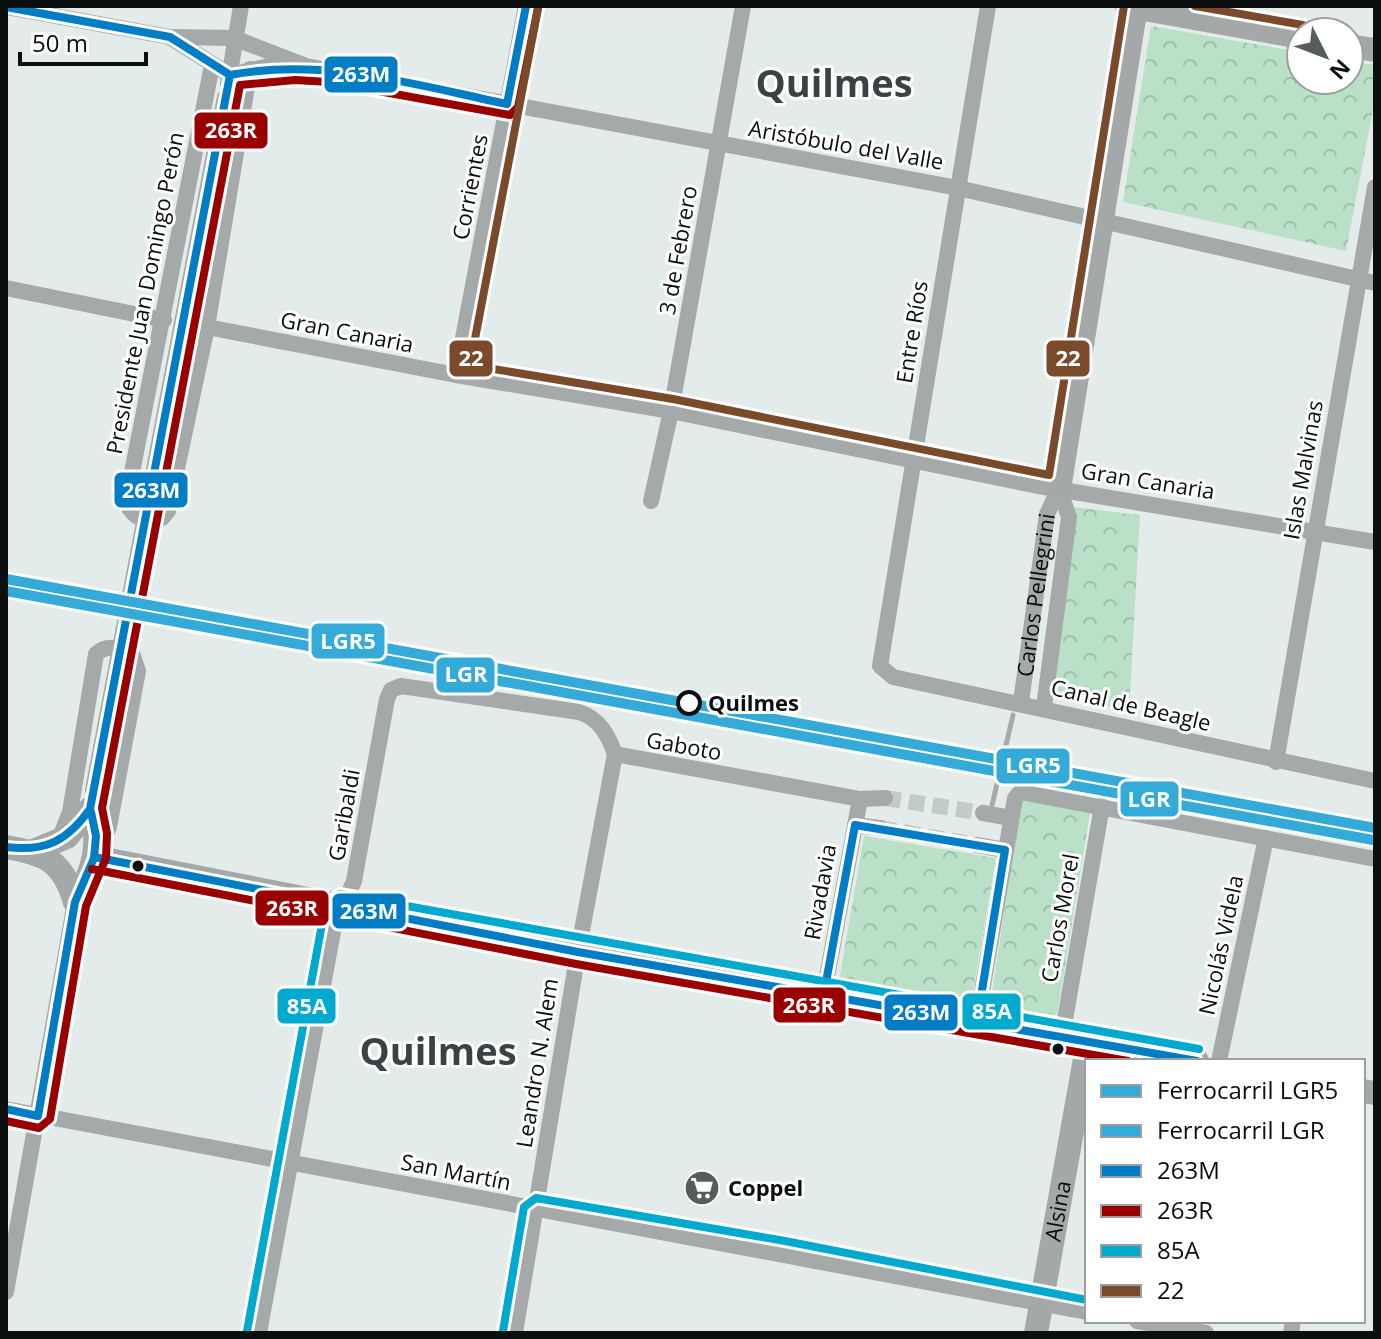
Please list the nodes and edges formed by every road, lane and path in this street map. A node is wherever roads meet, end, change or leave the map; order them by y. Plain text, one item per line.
1 (241, 6) edge
2 (526, 6) edge
3 (743, 6) edge
4 (988, 6) edge
5 (1133, 6) edge
6 (6, 7) edge
7 (1285, 34) edge
8 (170, 37) junction
9 (234, 38) junction
10 (212, 65) junction
11 (306, 66) junction
12 (250, 69) junction
13 (230, 75) junction
14 (507, 104) junction
15 (720, 145) junction
16 (1375, 187) edge
17 (958, 188) junction
18 (1102, 220) junction
19 (1367, 281) edge
20 (6, 288) edge
21 (164, 320) junction
22 (207, 327) junction
23 (456, 375) junction
24 (671, 411) junction
25 (913, 459) junction
26 (1059, 489) junction
27 (651, 501) dead end
28 (1314, 530) junction
29 (1375, 542) edge
30 (880, 666) joint
31 (401, 686) joint
32 (1021, 702) junction
33 (1044, 707) junction
34 (615, 754) junction
35 (1276, 762) junction
36 (1375, 781) edge
37 (885, 798) tunnel mouth
38 (860, 799) junction
39 (92, 800) junction
40 (1102, 806) junction
41 (983, 813) tunnel mouth
42 (1011, 818) junction
43 (855, 825) junction
44 (880, 828) tunnel mouth
45 (1266, 838) junction
46 (977, 845) tunnel mouth
47 (6, 847) edge
48 (45, 848) junction
49 (1005, 850) junction
50 (94, 857) junction
51 (1375, 859) edge
52 (75, 902) junction
53 (343, 906) junction
54 (578, 952) junction
55 (824, 993) junction
56 (977, 1021) junction
57 (1062, 1037) junction
58 (1088, 1042) junction
59 (1186, 1059) edge
60 (1219, 1059) edge
61 (6, 1109) edge
62 (38, 1116) junction
63 (290, 1161) junction
64 (536, 1210) junction
65 (6, 1292) edge
66 (1041, 1304) junction
67 (1085, 1312) edge
68 (1148, 1323) edge
69 (259, 1333) edge
70 (515, 1333) edge
71 (1036, 1333) edge
72 (1206, 1333) edge

1 - 9 street, Presidente Juan Domingo Perón
2 - 14 street, Corrientes
3 - 15 street, 3 de Febrero
4 - 17 street, Entre Ríos
5 - 7 main road
5 - 18 main road, Carlos Pellegrini
6 - 8 street, Aristóbulo del Valle
8 - 9 street, Aristóbulo del Valle
8 - 10 street, Aristóbulo del Valle
9 - 11 street, Aristóbulo del Valle
9 - 13 street, Presidente Juan Domingo Perón
10 - 13 street, Aristóbulo del Valle
10 - 21 street, Presidente Juan Domingo Perón
11 - 12 street, Aristóbulo del Valle
11 - 14 street, Aristóbulo del Valle
12 - 13 street, Aristóbulo del Valle
12 - 22 street, Presidente Juan Domingo Perón
13 - 39 street, Presidente Juan Domingo Perón, bridge
14 - 15 street, Aristóbulo del Valle
14 - 23 street, Corrientes
15 - 17 street, Aristóbulo del Valle
15 - 24 street, 3 de Febrero
16 - 19 street, Islas Malvinas
17 - 18 street, Aristóbulo del Valle
17 - 25 street, Entre Ríos
18 - 19 street, Aristóbulo del Valle
18 - 26 main road, Carlos Pellegrini
19 - 28 street, Islas Malvinas
20 - 21 street
21 - 22 street, Presidente Juan Domingo Perón
22 - 23 street, Gran Canaria
23 - 24 street, Gran Canaria
24 - 25 street, Gran Canaria
24 - 27 street, 3 de Febrero
25 - 26 street, Gran Canaria
25 - 30 street, Entre Ríos
26 - 28 street, Gran Canaria
26 - 32 street, Carlos Pellegrini
26 - 33 street, Carlos Pellegrini
28 - 29 street, Gran Canaria
28 - 35 street, Islas Malvinas
30 - 32 street, Canal de Beagle
31 - 34 street, Gaboto
31 - 53 street, Garibaldi
32 - 33 street, Canal de Beagle
33 - 35 street, Canal de Beagle
34 - 38 street, Gaboto
34 - 54 street, Leandro N. Alem
35 - 36 street, Canal de Beagle
37 - 38 street, Gaboto
38 - 43 street, Rivadavia
39 - 48 main road
39 - 50 main road
40 - 42 street
40 - 45 street
40 - 57 street, Carlos Morel
41 - 42 street
42 - 49 street
43 - 44 street
43 - 55 street, Rivadavia
45 - 51 street
45 - 60 street, Nicolás Videla
46 - 49 street
47 - 48 main road
48 - 50 street
48 - 52 main road
49 - 56 street
50 - 52 main road
50 - 53 main road
52 - 62 street
53 - 54 main road
53 - 63 street, Garibaldi
54 - 55 main road
54 - 64 street, Leandro N. Alem
55 - 56 main road
56 - 57 main road
57 - 58 main road
58 - 59 main road
58 - 66 main road, Alsina
61 - 62 street, San Martín
62 - 63 street, San Martín
62 - 65 street
63 - 64 street, San Martín
63 - 69 street, Garibaldi
64 - 66 street, San Martín
64 - 70 street, Leandro N. Alem
66 - 67 street, San Martín
66 - 71 main road, Alsina
68 - 72 street

